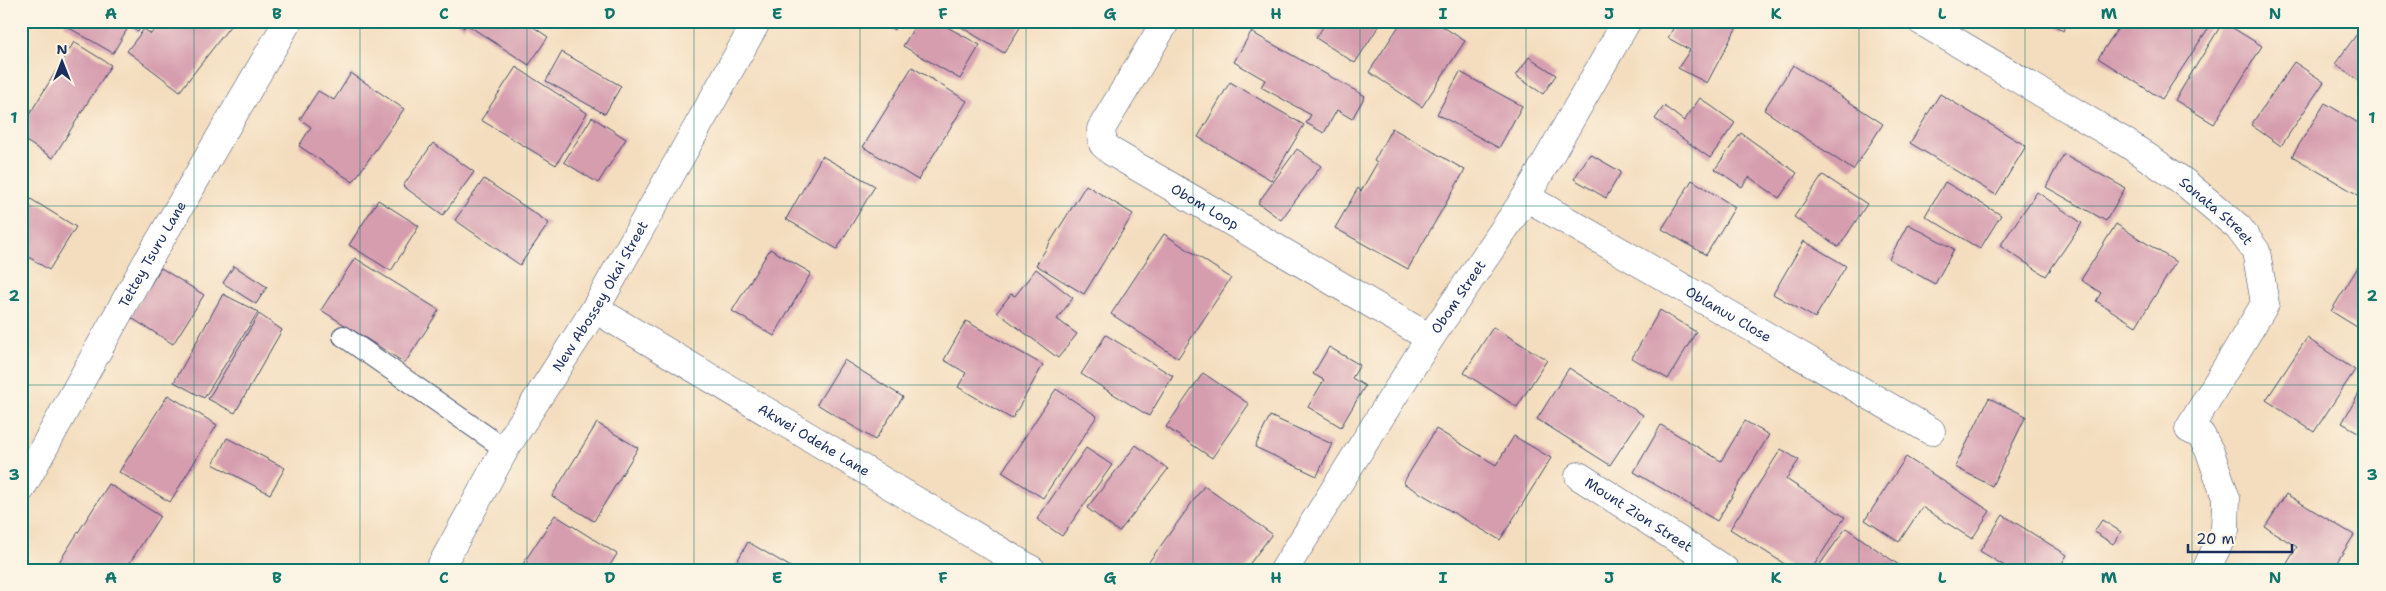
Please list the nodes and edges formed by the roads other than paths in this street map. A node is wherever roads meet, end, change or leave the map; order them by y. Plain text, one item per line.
1 (288, 21) edge
2 (757, 21) edge
3 (1166, 21) edge
4 (1627, 21) edge
5 (1921, 21) edge
6 (1526, 197) junction
7 (595, 309) junction
8 (343, 336) dead end
9 (1430, 338) junction
10 (1931, 430) dead end
11 (505, 450) junction
12 (1580, 476) dead end
13 (21, 489) edge
14 (439, 570) edge
15 (1032, 570) edge
16 (1284, 570) edge
17 (1724, 570) edge
18 (2206, 570) edge

1 - 13 street, Tettey Tsuru Lane
2 - 7 street, New Abossey Okai Street
3 - 9 street, Obom Loop
4 - 6 street, Obom Street
5 - 18 street, Sonata Street
6 - 9 street, Obom Street
6 - 10 street, Oblanuu Close
7 - 11 street, New Abossey Okai Street
7 - 15 street, Akwei Odehe Lane
8 - 11 lane
9 - 16 street, Obom Street
11 - 14 street, New Abossey Okai Street
12 - 17 street, Mount Zion Street

